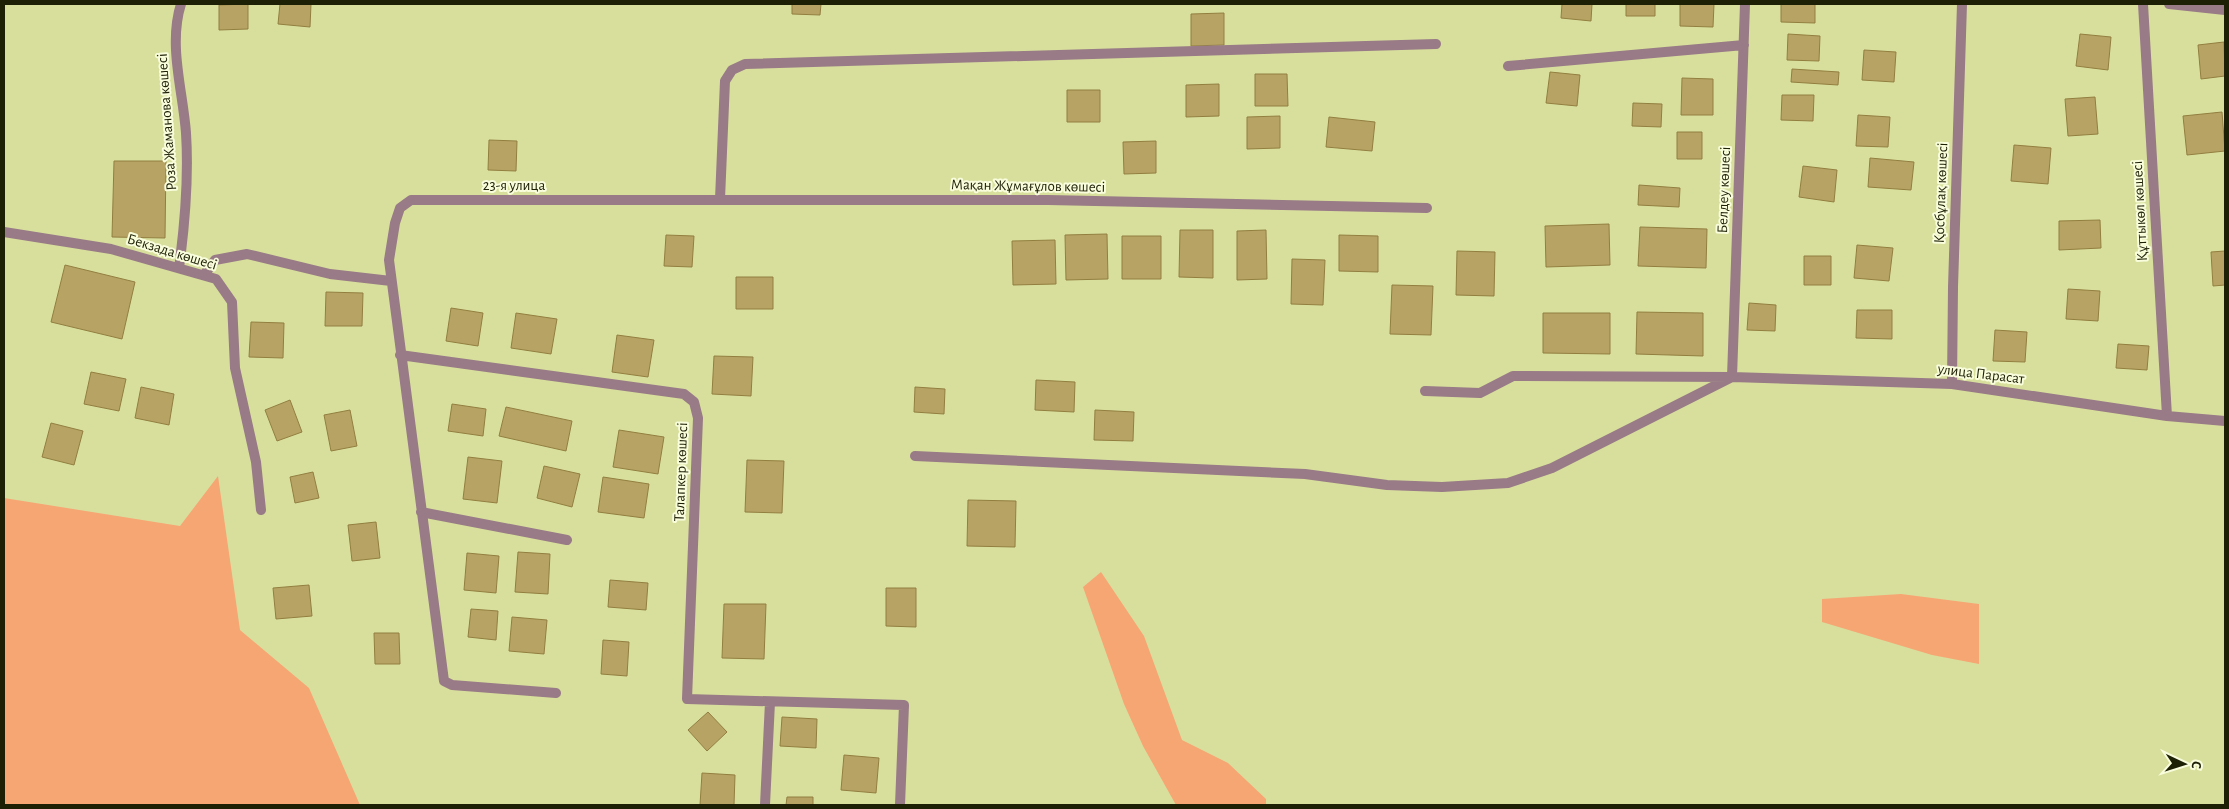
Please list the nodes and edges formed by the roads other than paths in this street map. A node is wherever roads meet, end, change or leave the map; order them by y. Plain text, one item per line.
1 (181, 4) edge
2 (1745, 4) edge
3 (1962, 4) edge
4 (2143, 4) edge
5 (2169, 4) edge
6 (2225, 10) edge
7 (1436, 44) dead end
8 (1744, 45) junction
9 (1508, 66) dead end
10 (630, 199) joint
11 (720, 199) junction
12 (1427, 208) dead end
13 (4, 232) edge
14 (180, 268) junction
15 (204, 275) junction
16 (391, 281) junction
17 (400, 355) junction
18 (1732, 377) junction
19 (1952, 384) junction
20 (1425, 391) dead end
21 (2167, 416) junction
22 (2225, 421) edge
23 (915, 456) dead end
24 (261, 510) dead end
25 (421, 512) junction
26 (567, 540) dead end
27 (556, 693) dead end
28 (770, 702) junction
29 (765, 805) edge
30 (900, 805) edge

1 - 14 street, Роза Жаманова көшесі
2 - 8 street, Белдеу көшесі
3 - 19 street, Қосбұлақ көшесі
4 - 21 street, Құттыкөл көшесі
5 - 6 street
7 - 11 street
8 - 9 street
8 - 18 street, Белдеу көшесі
10 - 11 street, Мақан Жұмағұлов көшесі
10 - 16 street, 23-я улица
11 - 12 street, Мақан Жұмағұлов көшесі
13 - 14 street, Бекзада көшесі
14 - 15 street, Бекзада көшесі
15 - 16 street
15 - 24 street, Бекзада көшесі
16 - 17 street
17 - 25 street
17 - 28 street, Талапкер көшесі
18 - 19 street, улица Парасат
18 - 20 street, улица Парасат
18 - 23 street
19 - 21 street, улица Парасат
21 - 22 street, улица Парасат
25 - 26 street
25 - 27 street
28 - 29 street
28 - 30 street, Талапкер көшесі

